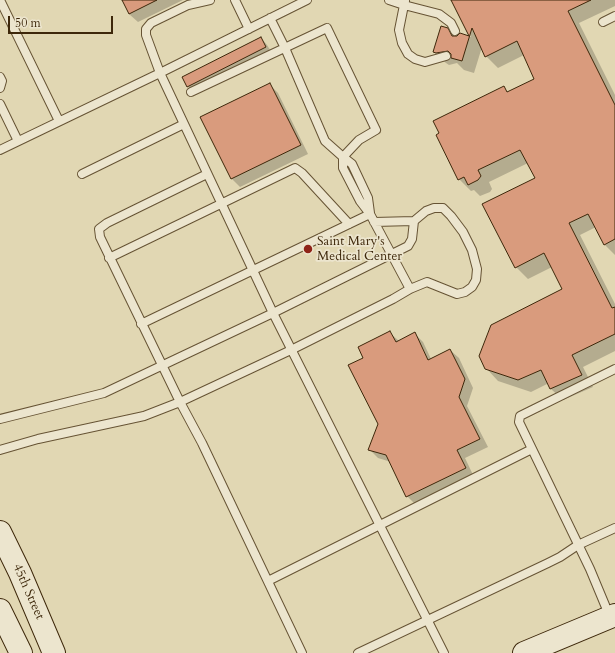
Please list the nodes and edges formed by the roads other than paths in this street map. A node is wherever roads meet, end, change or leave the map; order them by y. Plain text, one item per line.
1 (0, 0) edge
2 (210, 0) edge
3 (235, 0) edge
4 (307, 0) edge
5 (389, 0) edge
6 (404, 2) edge
7 (615, 16) edge
8 (270, 18) junction
9 (604, 22) dead end
10 (249, 29) junction
11 (455, 31) dead end
12 (285, 48) junction
13 (446, 56) dead end
14 (160, 73) junction
15 (0, 77) edge
16 (0, 88) edge
17 (191, 92) dead end
18 (0, 104) edge
19 (59, 121) junction
20 (184, 124) junction
21 (18, 141) junction
22 (0, 150) edge
23 (343, 157) junction
24 (82, 174) dead end
25 (208, 174) junction
26 (221, 203) junction
27 (370, 214) junction
28 (414, 221) junction
29 (374, 222) junction
30 (349, 224) junction
31 (391, 254) junction
32 (109, 258) junction
33 (254, 271) junction
34 (410, 289) junction
35 (273, 313) junction
36 (142, 324) junction
37 (292, 350) junction
38 (162, 366) junction
39 (615, 369) edge
40 (180, 402) junction
41 (0, 419) edge
42 (532, 449) junction
43 (0, 450) edge
44 (380, 525) junction
45 (615, 528) edge
46 (0, 532) edge
47 (578, 545) junction
48 (268, 581) junction
49 (0, 610) edge
50 (612, 616) edge
51 (428, 620) junction
52 (21, 653) edge
53 (54, 653) edge
54 (302, 653) edge
55 (358, 653) edge
56 (444, 653) edge
57 (524, 653) edge

1 - 19 lane
2 - 14 lane
3 - 10 lane
4 - 8 lane
5 - 6 lane
6 - 11 lane
6 - 13 lane
7 - 9 lane
8 - 10 lane
8 - 12 lane
10 - 14 lane
12 - 17 lane
12 - 23 lane
12 - 23 lane
14 - 19 lane
14 - 20 lane
15 - 16 lane
18 - 21 lane
19 - 21 lane
20 - 24 lane
20 - 25 lane
21 - 22 lane
23 - 27 lane
25 - 26 lane
25 - 32 lane
26 - 30 lane
26 - 32 lane
26 - 33 lane
27 - 29 lane
27 - 30 lane
28 - 29 lane
28 - 31 lane
28 - 34 lane
29 - 31 lane
30 - 33 lane
31 - 34 lane
31 - 35 lane
32 - 36 lane
33 - 35 lane
33 - 36 lane
34 - 37 lane
35 - 37 lane
35 - 38 lane
36 - 38 lane
37 - 40 lane
37 - 44 lane
38 - 40 lane
38 - 41 lane
39 - 42 lane
40 - 43 lane
40 - 48 lane
42 - 44 lane
42 - 47 lane
44 - 48 lane
44 - 51 lane
45 - 47 lane
46 - 53 main road, 45th Street
47 - 50 lane
47 - 51 lane
48 - 54 lane
49 - 52 main road
50 - 57 main road
51 - 55 lane
51 - 56 lane

